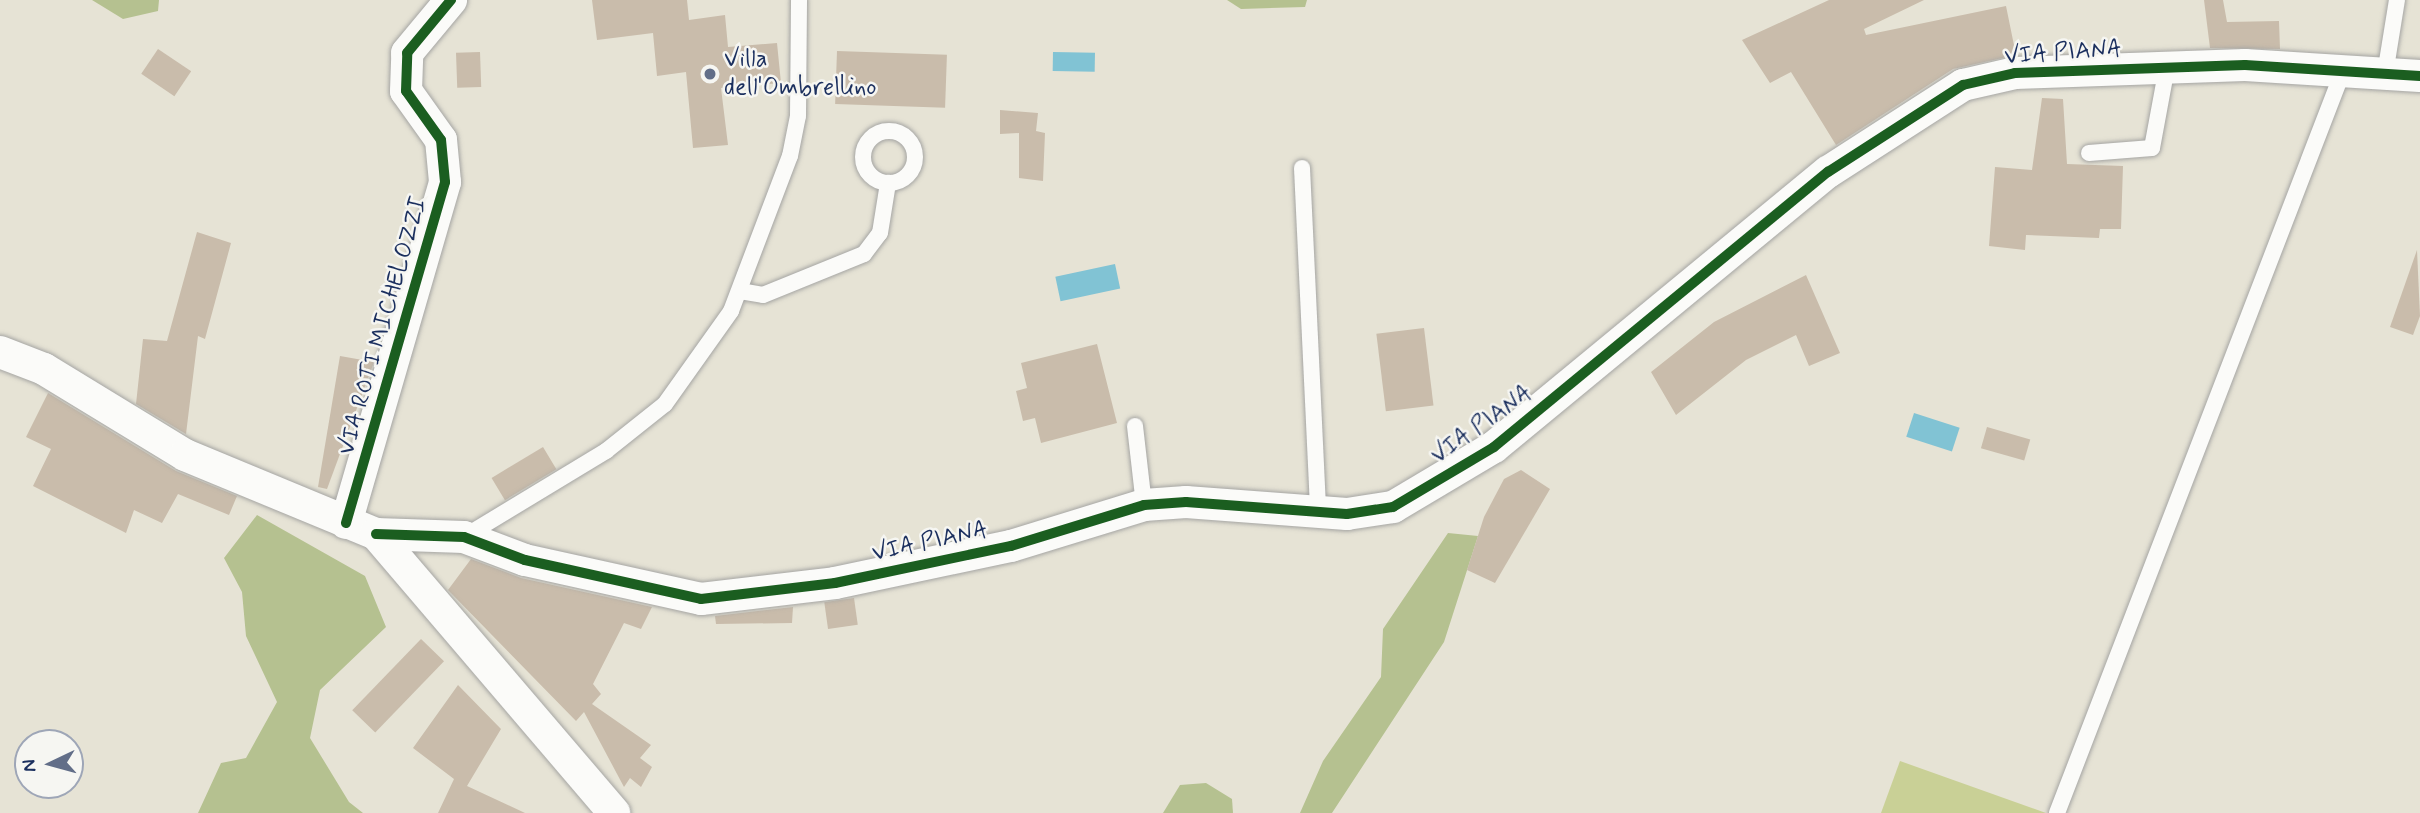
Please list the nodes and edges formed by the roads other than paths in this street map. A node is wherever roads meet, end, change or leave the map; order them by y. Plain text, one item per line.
1 (452, 0) edge
2 (799, 0) edge
3 (2397, 0) edge
4 (2167, 67) junction
5 (2343, 71) junction
6 (2385, 74) junction
7 (2420, 76) edge
8 (2089, 153) dead end
9 (1302, 168) dead end
10 (888, 183) dead end
11 (740, 291) junction
12 (0, 352) edge
13 (1135, 425) dead end
14 (1144, 505) junction
15 (1318, 512) junction
16 (346, 523) junction
17 (376, 534) junction
18 (473, 540) junction
19 (614, 813) edge
20 (2057, 813) edge

1 - 16 street, VIA ROTI MICHELOZZI
2 - 11 lane
3 - 6 lane
4 - 5 street, VIA PIANA
4 - 8 lane
4 - 15 street, VIA PIANA
5 - 6 street, VIA PIANA
5 - 20 lane
6 - 7 street, VIA PIANA
9 - 15 lane
10 - 11 lane
11 - 18 lane
12 - 16 street
13 - 14 lane
14 - 15 street, VIA PIANA
14 - 18 street, VIA PIANA
16 - 17 street
17 - 18 street, VIA PIANA
17 - 19 street

